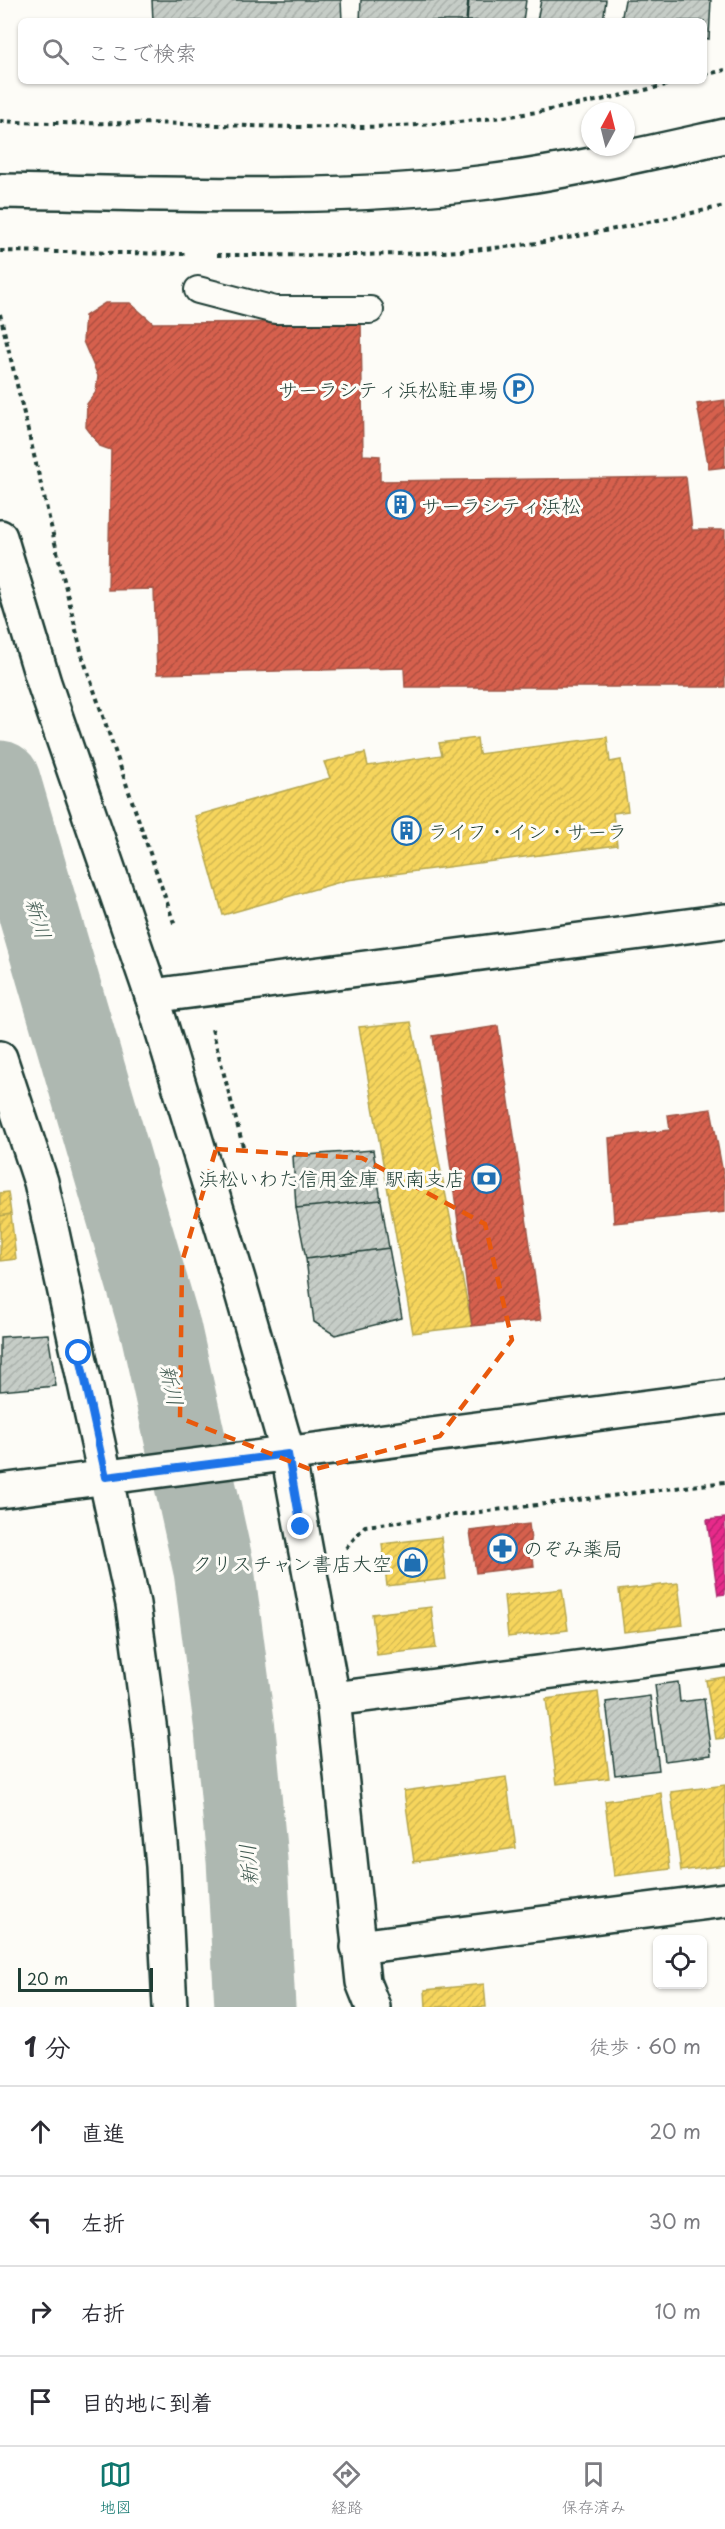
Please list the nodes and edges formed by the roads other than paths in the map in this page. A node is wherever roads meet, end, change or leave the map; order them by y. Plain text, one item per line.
1 (725, 136) edge
2 (0, 191) edge
3 (198, 290) dead end
4 (370, 310) dead end
5 (0, 537) edge
6 (725, 921) edge
7 (152, 996) junction
8 (0, 1058) edge
9 (725, 1397) edge
10 (288, 1454) junction
11 (118, 1476) junction
12 (0, 1491) edge
13 (725, 1649) edge
14 (333, 1699) junction
15 (725, 1900) edge
16 (358, 1947) junction
17 (170, 2007) edge
18 (373, 2007) edge

1 - 2 street
3 - 4 lane
5 - 7 street
6 - 7 street
7 - 10 street
8 - 11 street
9 - 10 street
10 - 11 street
10 - 14 street
11 - 12 street
11 - 17 street
13 - 14 street
14 - 16 street
15 - 16 street
16 - 18 street

